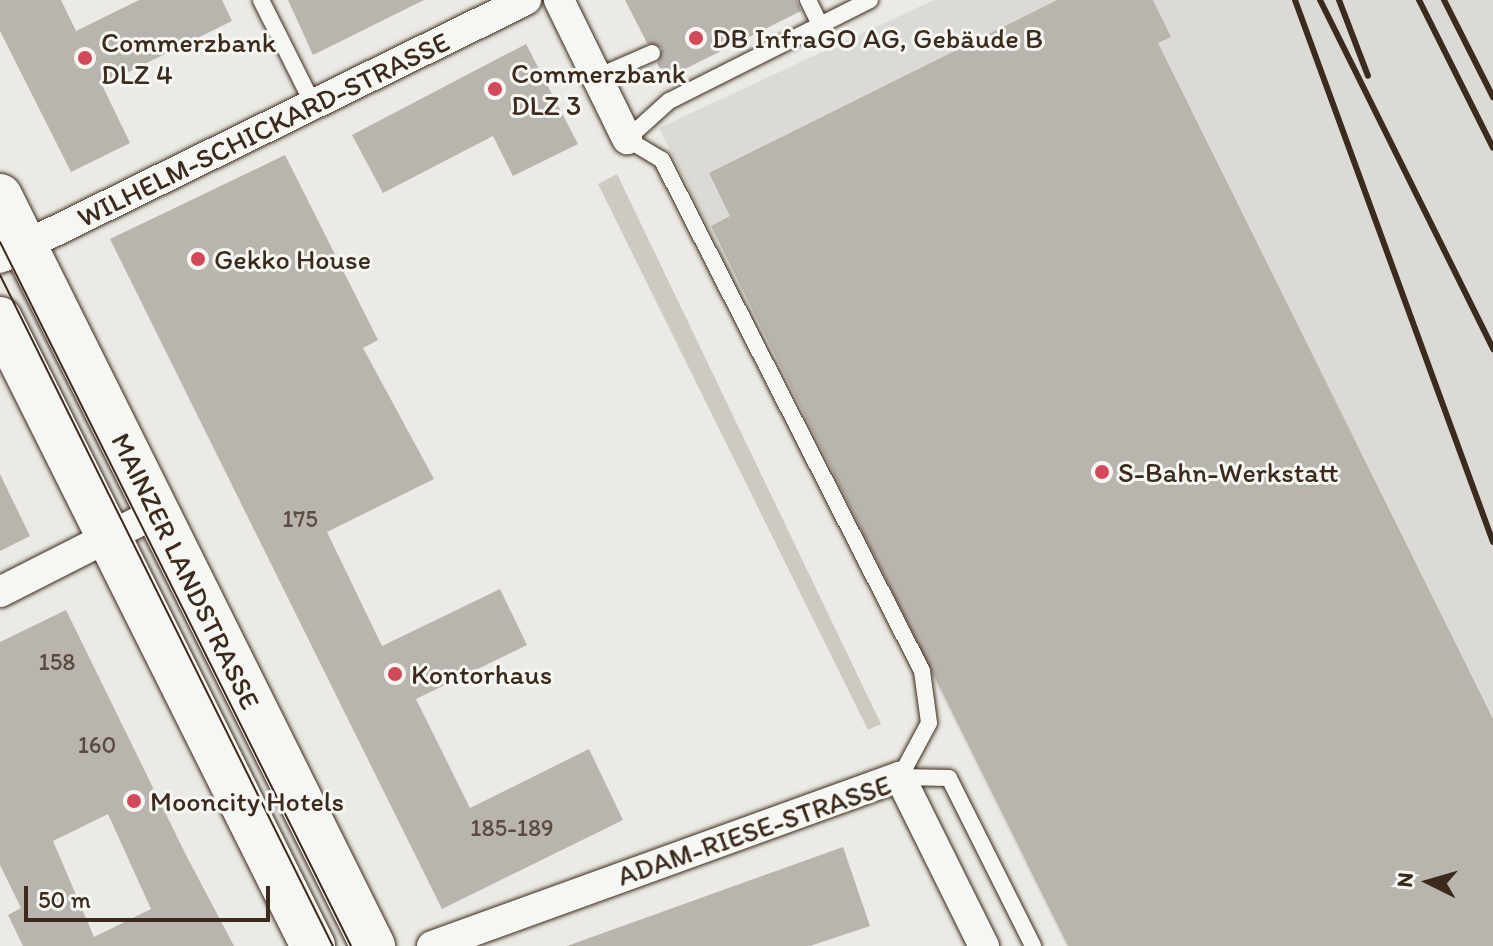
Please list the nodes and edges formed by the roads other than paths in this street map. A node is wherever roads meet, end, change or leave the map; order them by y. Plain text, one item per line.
1 (261, 0) edge
2 (526, 0) edge
3 (559, 0) edge
4 (808, 0) edge
5 (870, 0) edge
6 (820, 25) junction
7 (652, 53) dead end
8 (597, 77) junction
9 (312, 102) junction
10 (627, 139) junction
11 (0, 196) edge
12 (12, 252) edge
13 (0, 319) edge
14 (158, 512) junction
15 (109, 537) junction
16 (0, 592) edge
17 (900, 777) junction
18 (313, 946) edge
19 (373, 946) edge
20 (432, 946) edge
21 (984, 946) edge
22 (1033, 946) edge

1 - 9 lane
2 - 9 street, WILHELM-SCHICKARD-STRASSE
3 - 8 street
4 - 6 lane
5 - 6 lane
6 - 10 lane
7 - 8 lane
8 - 10 street
9 - 12 street, WILHELM-SCHICKARD-STRASSE
10 - 17 lane
11 - 12 main road, MAINZER LANDSTRASSE
12 - 14 main road, MAINZER LANDSTRASSE
13 - 15 main road, MAINZER LANDSTRASSE
14 - 15 street
14 - 19 main road, MAINZER LANDSTRASSE
15 - 16 street
15 - 18 main road, MAINZER LANDSTRASSE
17 - 20 street, ADAM-RIESE-STRASSE
17 - 21 street, ADAM-RIESE-STRASSE
17 - 22 lane

